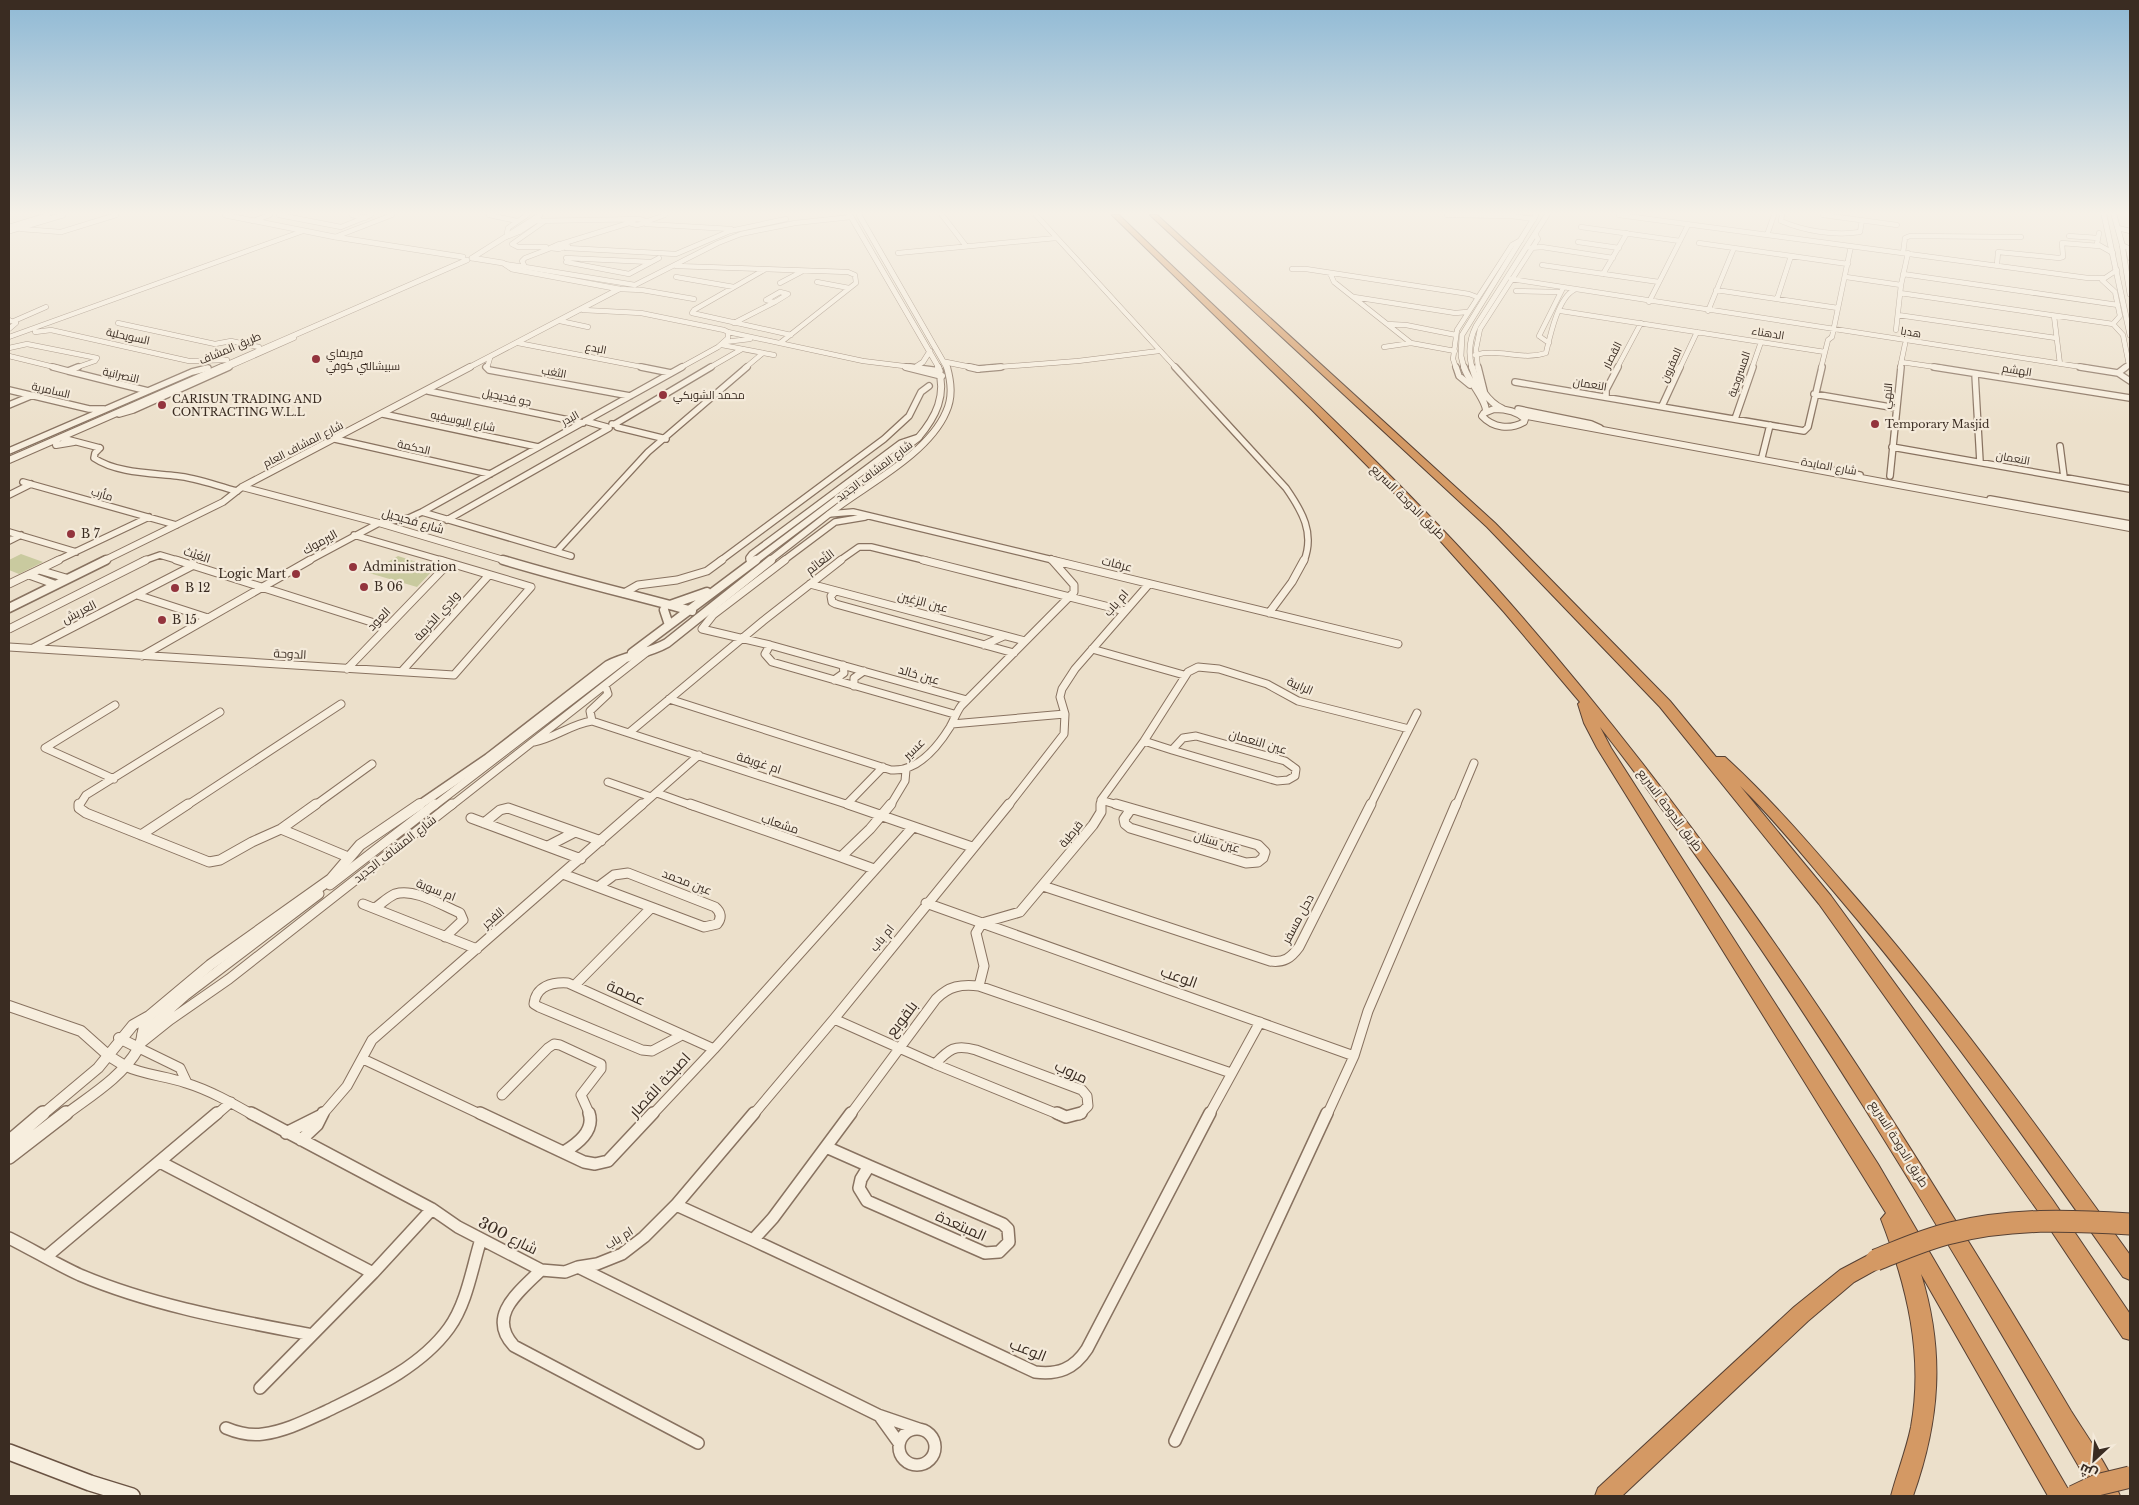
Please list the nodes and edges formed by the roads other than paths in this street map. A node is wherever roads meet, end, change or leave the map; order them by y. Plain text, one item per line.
1 (153, 285) edge
2 (403, 285) edge
3 (405, 285) edge
4 (601, 285) edge
5 (633, 285) edge
6 (722, 285) edge
7 (737, 285) edge
8 (835, 285) edge
9 (853, 285) edge
10 (891, 285) edge
11 (899, 285) edge
12 (1099, 285) edge
13 (1187, 285) edge
14 (1230, 285) edge
15 (1339, 285) edge
16 (1411, 285) edge
17 (1486, 285) edge
18 (1493, 285) edge
19 (1502, 285) edge
20 (1507, 285) edge
21 (1538, 285) edge
22 (1657, 285) edge
23 (1718, 285) edge
24 (1781, 285) edge
25 (1844, 285) edge
26 (1901, 285) edge
27 (1984, 285) edge
28 (2108, 285) edge
29 (2120, 285) edge
30 (734, 287) junction
31 (849, 288) junction
32 (1491, 288) junction
33 (622, 289) junction
34 (1716, 290) junction
35 (1516, 291) dead end
36 (1564, 291) junction
37 (1900, 293) junction
38 (1480, 294) junction
39 (1352, 296) junction
40 (606, 298) joint
41 (1499, 298) junction
42 (694, 299) dead end
43 (1492, 299) junction
44 (1777, 299) junction
45 (1374, 301) junction
46 (774, 302) dead end
47 (1649, 302) junction
48 (1362, 304) junction
49 (2118, 304) junction
50 (46, 307) dead end
51 (1838, 308) junction
52 (583, 310) junction
53 (1708, 311) junction
54 (1551, 312) junction
55 (1560, 312) junction
56 (1898, 315) junction
57 (1464, 316) junction
58 (2054, 316) junction
59 (12, 321) edge
60 (560, 321) junction
61 (734, 323) junction
62 (1641, 323) junction
63 (118, 324) dead end
64 (1387, 324) junction
65 (2114, 324) junction
66 (1466, 326) junction
67 (588, 327) dead end
68 (9, 329) edge
69 (1834, 330) junction
70 (1896, 330) dead end
71 (724, 331) junction
72 (1542, 331) junction
73 (1457, 332) junction
74 (1473, 332) junction
75 (1551, 332) junction
76 (1697, 332) junction
77 (791, 335) junction
78 (2130, 335) edge
79 (9, 337) edge
80 (1478, 337) junction
81 (1884, 337) junction
82 (759, 338) junction
83 (2056, 338) junction
84 (1898, 340) junction
85 (9, 341) edge
86 (1760, 342) junction
87 (1913, 342) junction
88 (518, 343) junction
89 (780, 343) junction
90 (1411, 343) junction
91 (1548, 343) junction
92 (726, 344) junction
93 (1905, 346) junction
94 (259, 347) junction
95 (1384, 347) dead end
96 (9, 348) edge
97 (1455, 348) junction
98 (742, 349) junction
99 (930, 351) junction
100 (825, 352) junction
101 (1160, 352) junction
102 (1825, 352) junction
103 (764, 353) junction
104 (774, 355) dead end
105 (1475, 355) junction
106 (9, 356) edge
107 (490, 358) junction
108 (216, 362) junction
109 (945, 362) junction
110 (1901, 362) junction
111 (2060, 364) junction
112 (917, 366) junction
113 (905, 367) joint
114 (208, 368) junction
115 (978, 369) joint
116 (68, 371) junction
117 (940, 372) junction
118 (671, 373) junction
119 (2118, 373) junction
120 (1976, 374) junction
121 (2130, 381) edge
122 (1514, 382) dead end
123 (1470, 385) junction
124 (929, 386) dead end
125 (9, 390) edge
126 (148, 391) junction
127 (428, 391) junction
128 (1484, 391) junction
129 (1814, 392) junction
130 (33, 396) junction
131 (630, 396) junction
132 (1606, 397) junction
133 (2130, 398) edge
134 (9, 406) edge
135 (1662, 406) junction
136 (108, 408) junction
137 (1896, 408) junction
138 (88, 409) junction
139 (1504, 409) junction
140 (1486, 411) junction
141 (383, 414) junction
142 (91, 416) junction
143 (1522, 416) junction
144 (1735, 416) junction
145 (586, 421) junction
146 (1770, 425) junction
147 (612, 426) junction
148 (1600, 428) junction
149 (84, 429) junction
150 (1592, 429) junction
151 (64, 437) junction
152 (919, 437) junction
153 (335, 439) junction
154 (666, 439) junction
155 (76, 441) junction
156 (2060, 446) dead end
157 (538, 447) junction
158 (1892, 447) junction
159 (9, 451) edge
160 (30, 452) junction
161 (9, 455) edge
162 (1762, 457) junction
163 (9, 460) edge
164 (1980, 462) junction
165 (490, 474) junction
166 (1857, 474) junction
167 (1844, 475) junction
168 (1890, 476) junction
169 (2064, 477) junction
170 (1880, 479) junction
171 (23, 482) dead end
172 (1901, 482) junction
173 (31, 484) junction
174 (856, 485) junction
175 (239, 489) junction
176 (2130, 489) edge
177 (9, 495) edge
178 (849, 499) junction
179 (2016, 504) junction
180 (838, 508) junction
181 (2031, 509) junction
182 (422, 512) junction
183 (853, 512) junction
184 (829, 514) junction
185 (872, 516) junction
186 (149, 517) junction
187 (409, 518) junction
188 (447, 520) junction
189 (176, 525) junction
190 (372, 525) junction
191 (2130, 526) edge
192 (400, 529) junction
193 (9, 532) edge
194 (2130, 532) edge
195 (21, 535) junction
196 (354, 536) junction
197 (9, 541) edge
198 (558, 551) junction
199 (76, 552) junction
200 (571, 556) dead end
201 (1051, 559) junction
202 (768, 562) junction
203 (449, 563) junction
204 (751, 563) junction
205 (194, 565) junction
206 (778, 565) junction
207 (39, 570) junction
208 (29, 574) junction
209 (489, 575) junction
210 (66, 578) junction
211 (576, 582) junction
212 (9, 584) edge
213 (54, 584) junction
214 (810, 584) junction
215 (1149, 584) junction
216 (261, 588) junction
217 (717, 588) junction
218 (836, 591) junction
219 (624, 593) junction
220 (137, 594) junction
221 (1068, 597) junction
222 (9, 608) edge
223 (666, 608) junction
224 (1126, 611) junction
225 (685, 612) junction
226 (1269, 613) junction
227 (700, 616) junction
228 (208, 618) junction
229 (669, 625) junction
230 (387, 627) junction
231 (9, 629) edge
232 (1004, 636) junction
233 (743, 640) junction
234 (1025, 641) junction
235 (1398, 644) dead end
236 (770, 645) junction
237 (984, 645) junction
238 (9, 647) edge
239 (31, 649) junction
240 (1092, 649) junction
241 (649, 651) junction
242 (1014, 653) junction
243 (628, 656) junction
244 (141, 657) junction
245 (844, 666) junction
246 (347, 669) junction
247 (402, 672) junction
248 (864, 672) junction
249 (1184, 675) junction
250 (834, 680) junction
251 (605, 685) junction
252 (854, 686) junction
253 (1583, 696) junction
254 (669, 699) junction
255 (967, 700) junction
256 (341, 704) dead end
257 (115, 706) dead end
258 (220, 712) dead end
259 (1417, 713) dead end
260 (954, 714) junction
261 (1065, 714) junction
262 (592, 721) junction
263 (952, 724) junction
264 (1409, 730) junction
265 (630, 732) junction
266 (1692, 736) junction
267 (1144, 741) junction
268 (531, 743) junction
269 (1172, 750) junction
270 (699, 755) junction
271 (1474, 763) dead end
272 (372, 764) dead end
273 (883, 767) junction
274 (906, 770) junction
275 (114, 779) junction
276 (608, 782) dead end
277 (654, 795) junction
278 (1101, 800) junction
279 (847, 804) junction
280 (1131, 809) junction
281 (881, 816) junction
282 (471, 818) dead end
283 (484, 823) junction
284 (913, 828) junction
285 (280, 829) junction
286 (575, 832) junction
287 (141, 835) junction
288 (601, 841) junction
289 (548, 846) junction
290 (972, 847) junction
291 (348, 856) junction
292 (841, 857) junction
293 (581, 859) junction
294 (874, 869) junction
295 (563, 874) junction
296 (1043, 886) junction
297 (598, 887) junction
298 (363, 904) dead end
299 (926, 904) junction
300 (375, 908) junction
301 (652, 908) junction
302 (982, 923) junction
303 (445, 937) junction
304 (477, 949) junction
305 (574, 985) junction
306 (979, 986) junction
307 (9, 1006) edge
308 (149, 1016) junction
309 (834, 1018) junction
310 (1260, 1022) junction
311 (682, 1034) junction
312 (119, 1038) junction
313 (140, 1042) junction
314 (714, 1049) junction
315 (898, 1049) junction
316 (109, 1056) junction
317 (1354, 1056) junction
318 (363, 1059) junction
319 (935, 1064) junction
320 (125, 1066) junction
321 (1230, 1073) junction
322 (187, 1083) junction
323 (502, 1095) dead end
324 (231, 1102) junction
325 (322, 1115) junction
326 (286, 1133) junction
327 (301, 1140) junction
328 (9, 1142) edge
329 (826, 1147) junction
330 (1855, 1147) junction
331 (564, 1152) junction
332 (9, 1157) edge
333 (160, 1162) junction
334 (869, 1166) junction
335 (676, 1205) junction
336 (432, 1209) junction
337 (2130, 1224) edge
338 (9, 1238) edge
339 (480, 1239) junction
340 (752, 1240) junction
341 (46, 1257) junction
342 (578, 1267) junction
343 (541, 1270) junction
344 (2130, 1271) edge
345 (373, 1273) junction
346 (2130, 1331) edge
347 (312, 1335) junction
348 (260, 1388) dead end
349 (878, 1415) junction
350 (226, 1428) dead end
351 (919, 1428) junction
352 (1175, 1440) dead end
353 (698, 1443) dead end
354 (899, 1443) junction
355 (9, 1452) edge
356 (2130, 1476) edge
357 (132, 1496) edge
358 (1606, 1496) edge
359 (1902, 1496) edge
360 (2061, 1496) edge
361 (2074, 1496) edge
362 (2109, 1496) edge

1 - 79 street
2 - 94 street, طريق المشاف
3 - 149 street, طريق المشاف
4 - 33 street
5 - 33 street
6 - 30 street
7 - 30 street
8 - 31 street
9 - 31 street
10 - 99 street
11 - 109 street, شارع المشاف الجديد
12 - 101 street
13 - 253 highway, طريق الدوحة السريع
14 - 266 highway
15 - 39 street
16 - 38 street
17 - 38 street
18 - 32 street
19 - 43 street
20 - 41 street
21 - 36 street
22 - 47 street
23 - 34 street
24 - 44 street
25 - 51 street
26 - 37 street
27 - 49 street
28 - 49 street
29 - 78 street
30 - 61 street
31 - 77 street
32 - 38 street
32 - 66 street
33 - 40 street
33 - 42 street
34 - 44 street
34 - 53 street
35 - 36 street
36 - 47 street, هدبا
36 - 54 street
36 - 55 street
37 - 56 street
37 - 58 street
38 - 57 street
39 - 45 street
39 - 48 street
40 - 52 street, شارع المشاف العام
41 - 43 street
41 - 80 street
43 - 74 street
44 - 51 street
45 - 48 street
45 - 57 street
46 - 61 street
47 - 53 street, هدبا
48 - 64 street
49 - 65 street
50 - 59 street
51 - 69 street
52 - 60 street, شارع المشاف العام
52 - 71 street
53 - 69 street, هدبا
54 - 55 street, الدهناء
54 - 72 street
55 - 62 street, الدهناء
55 - 75 street
56 - 70 street
56 - 83 street
57 - 66 street
57 - 73 street
58 - 65 street
58 - 83 street
59 - 68 street
60 - 67 street
60 - 88 street, شارع المشاف العام
61 - 71 street
61 - 77 street
62 - 76 street, الدهناء
62 - 132 street, القصار
63 - 94 street
64 - 73 street
64 - 90 street
65 - 119 street
66 - 123 street
69 - 81 street, هدبا
69 - 102 street
71 - 82 street
71 - 92 street
72 - 75 street
72 - 91 street
73 - 97 street
74 - 80 street
74 - 128 street
75 - 91 street
76 - 86 street, الدهناء
76 - 135 street, المقرون
77 - 89 street
80 - 105 street
81 - 84 street, هدبا
81 - 93 street
82 - 89 street
82 - 92 street
83 - 111 street
84 - 87 street, هدبا
84 - 93 street
85 - 108 street, السويحلية
86 - 102 street, الدهناء
86 - 144 street, المسروحية
87 - 93 street
87 - 111 street, هدبا
88 - 107 street, شارع المشاف العام
88 - 118 street, البدع
89 - 100 street
90 - 95 street
90 - 97 street
91 - 105 street
92 - 98 street
92 - 118 street, البدر
93 - 110 street, النهي
94 - 108 street, طريق المشاف
96 - 116 street
97 - 123 street
98 - 103 street
98 - 147 street
99 - 112 street
99 - 117 street
100 - 112 street
100 - 113 street
101 - 115 street
101 - 226 street
102 - 129 street
103 - 104 street
103 - 154 street
105 - 128 street
106 - 116 street, النصرانية
107 - 127 street, شارع المشاف العام
107 - 131 street, الثغب
108 - 114 street, طريق المشاف
109 - 115 street
109 - 178 street, شارع المشاف الجديد
110 - 120 street, الهشم
110 - 137 street, النهي
111 - 119 street, هدبا
112 - 117 street
113 - 117 street
114 - 126 street
114 - 161 street, طريق المشاف
116 - 126 street, النصرانية
117 - 152 street, شارع المشاف الجديد
118 - 131 street, البدر
119 - 121 street
120 - 133 street, الهشم
120 - 164 street
122 - 132 street, النعمان
123 - 140 street
124 - 219 street
125 - 130 street, السامرية
126 - 136 street
127 - 141 street, شارع المشاف العام
127 - 145 street, جو فحيحيل
128 - 139 street
129 - 137 street
129 - 146 street, النعمان
130 - 134 street
130 - 138 street, السامرية
131 - 145 street, البدر
132 - 135 street, النعمان
135 - 144 street, النعمان
136 - 138 street, السامرية
136 - 142 street
137 - 158 street, النهي
138 - 142 street
139 - 140 street
139 - 143 street
140 - 143 street
141 - 153 street, شارع المشاف العام
141 - 157 street, شارع اليوسفيه
142 - 159 street
143 - 148 street, شارع المايدة
143 - 150 street, شارع المايدة
143 - 194 street, شارع المايدة
144 - 146 street, النعمان
145 - 147 street, جو فحيحيل
145 - 157 street, البدر
146 - 162 street
147 - 154 street, جو فحيحيل
147 - 188 street
148 - 150 street, شارع المايدة
148 - 162 street, شارع المايدة
149 - 151 street, طريق المشاف
149 - 155 street
150 - 167 street, شارع المايدة
151 - 155 street
151 - 160 street, طريق المشاف
152 - 174 street, شارع المشاف الجديد
152 - 204 street
153 - 165 street, الحكمة
153 - 175 street, شارع المشاف العام
154 - 198 street
155 - 160 street
155 - 175 street
156 - 169 street
157 - 165 street, البدر
158 - 164 street, النعمان
158 - 168 street, النهي
160 - 163 street, طريق المشاف
162 - 166 street, شارع المايدة
164 - 169 street, النعمان
165 - 182 street, البدر
166 - 167 street
166 - 170 street, شارع المايدة
167 - 181 street, شارع المايدة
168 - 170 street
168 - 172 street
169 - 176 street, النعمان
170 - 172 street, شارع المايدة
171 - 173 street, مأرب
172 - 179 street, شارع المايدة
173 - 177 street
173 - 186 street, مأرب
174 - 180 street
174 - 204 street, شارع المشاف الجديد
175 - 189 street, شارع المشاف العام
175 - 190 street, شارع فحيحيل
178 - 180 street, شارع المشاف الجديد
178 - 183 street
179 - 181 street
179 - 191 street, شارع المايدة
180 - 184 street, شارع المشاف الجديد
181 - 191 street, شارع المايدة
182 - 187 street, البدر
182 - 188 street
183 - 184 street, عرفات
183 - 185 street, عرفات
184 - 202 street, شارع المشاف الجديد
185 - 201 street, عرفات
185 - 206 street, شارع المشاف الجديد
186 - 189 street, مأرب
186 - 199 street
187 - 190 street, البدر
187 - 192 street, البدر
188 - 198 street
189 - 210 street, شارع المشاف العام
190 - 192 street, شارع فحيحيل
190 - 196 street, اليرموك
192 - 211 street, شارع فحيحيل
193 - 195 street
195 - 197 street
195 - 199 street
196 - 203 street
196 - 216 street, اليرموك
198 - 200 street
199 - 207 street
201 - 215 street, عرفات
201 - 221 street
202 - 206 street
202 - 227 street, شارع المشاف الجديد
203 - 209 street
203 - 230 street, العود
204 - 217 street, شارع المشاف الجديد
205 - 216 street, الغَيْث
205 - 220 street, العريش
205 - 231 street, الغَيْث
206 - 233 street, شارع المشاف الجديد
207 - 208 street
207 - 210 street
208 - 212 street
208 - 213 street
209 - 247 street, وادي الخرمة
209 - 247 street, الدوحة
210 - 213 street, شارع المشاف العام
211 - 219 street, شارع فحيحيل
211 - 223 street, شارع فحيحيل
213 - 222 street, شارع المشاف العام
214 - 218 street, عين الزغين
214 - 221 street, النًعائم
214 - 233 street, النًعائم
215 - 224 street, ام باب
215 - 226 street, عرفات
216 - 228 street, اليرموك
216 - 230 street, الغَيْث
217 - 223 street
217 - 225 street, شارع المشاف الجديد
218 - 232 street, عين الزغين
218 - 237 street, عين الزغين
219 - 223 street, شارع فحيحيل
220 - 228 street
220 - 239 street, العريش
221 - 224 street, النًعائم
221 - 234 street
223 - 225 street, شارع فحيحيل
223 - 229 street
224 - 240 street, ام باب
225 - 227 street, شارع فحيحيل
225 - 229 street, شارع المشاف الجديد
226 - 235 street, عرفات
227 - 241 street, شارع المشاف الجديد
228 - 244 street, اليرموك
229 - 243 street, شارع المشاف الجديد
230 - 246 street, العود
232 - 234 street, عين الزغين
232 - 237 street
233 - 236 street, عين خالد
233 - 254 street, النًعائم
234 - 242 street
236 - 245 street, عين خالد
236 - 250 street
237 - 242 street, عين الزغين
238 - 239 street, الدوحة
239 - 244 street, الدوحة
240 - 249 street
240 - 261 street, ام باب
241 - 243 street, شارع المشاف الجديد
241 - 251 street, شارع المشاف الجديد
242 - 255 street
243 - 291 street, شارع المشاف الجديد
243 - 313 street, شارع المشاف الجديد
244 - 246 street, الدوحة
245 - 248 street, عين خالد
245 - 250 street
246 - 247 street, الدوحة
248 - 252 street
248 - 255 street, عين خالد
249 - 264 street, الرابية
249 - 267 street, قرطبة
250 - 252 street
251 - 262 street
251 - 268 street, شارع المشاف الجديد
252 - 260 street
253 - 330 highway
253 - 362 highway, طريق الدوحة السريع
254 - 265 street, النًعائم
254 - 273 street, عسير
255 - 260 street
256 - 287 street
257 - 275 street
258 - 275 street
259 - 264 street, دحل مسفر
260 - 263 street
261 - 263 street
261 - 290 street, ام باب
262 - 265 street, ام غويفة
262 - 268 street
263 - 274 street, عسير
264 - 296 street, دحل مسفر
265 - 270 street, ام غويفة
266 - 344 highway
266 - 346 highway
267 - 269 street, عين النعمان
267 - 278 street, قرطبة
268 - 313 street, شارع المشاف الجديد
269 - 269 street, عين النعمان
270 - 277 street, الفجر
270 - 279 street, ام غويفة
271 - 317 street
272 - 285 street
273 - 274 street, عسير
273 - 279 street
274 - 281 street
275 - 287 street
276 - 277 street, مشعاب
277 - 288 street, الفجر
277 - 292 street, مشعاب
278 - 280 street, عين سنان
278 - 296 street, قرطبة
279 - 281 street, ام غويفة
280 - 280 street, عين سنان
281 - 284 street, ام غويفة
281 - 292 street
282 - 283 street
283 - 286 street
283 - 289 street
284 - 290 street, ام غويفة
284 - 294 street, اصبخة القصار
285 - 287 street
285 - 291 street
286 - 288 street
286 - 289 street
288 - 293 street, الفجر
289 - 293 street
290 - 299 street, ام باب
291 - 308 street, شارع المشاف الجديد
292 - 294 street, مشعاب
293 - 295 street, الفجر
294 - 314 street, اصبخة القصار
295 - 297 street, عين محمد
295 - 304 street, الفجر
296 - 302 street, قرطبة
297 - 301 street, عين محمد
297 - 301 street, عين محمد
298 - 300 street
299 - 302 street, الوعب
299 - 309 street, ام باب
300 - 303 street
300 - 303 street, ام سوية
301 - 305 street
302 - 306 street
302 - 310 street, الوعب
303 - 304 street
304 - 318 street, الفجر
305 - 311 street, عصمة
305 - 311 street, عصمة
306 - 315 street, بلقوبع
306 - 321 street, بلقوبع
307 - 316 street, شارع 300
308 - 312 street, شارع المشاف الجديد
308 - 313 street, شارع المشاف الجديد
309 - 315 street, مروب
309 - 335 street, ام باب
310 - 317 street, الوعب
310 - 321 street, الوعب
311 - 314 street, عصمة
312 - 313 street, شارع 300
312 - 316 street, شارع المشاف الجديد
313 - 320 street, شارع المشاف الجديد
313 - 322 street, شارع 300
314 - 331 street, اصبخة القصار
315 - 319 street, مروب
315 - 329 street, بلقوبع
316 - 320 street, شارع 300
316 - 328 street, شارع المشاف الجديد
317 - 352 street
318 - 325 street, الفجر
318 - 331 street, اصبخة القصار
319 - 319 street, مروب
320 - 322 street, شارع 300
320 - 332 street, شارع المشاف الجديد
321 - 340 street, الوعب
322 - 324 street, شارع 300
323 - 331 street
324 - 326 street, شارع 300
324 - 333 street
325 - 326 street, الفجر
325 - 327 street, الفجر
326 - 327 street, شارع 300
327 - 336 street, شارع 300
329 - 334 street, المبتعدة
329 - 340 street, بلقوبع
330 - 359 highway
330 - 360 highway
333 - 341 street
333 - 345 street
334 - 334 street, المبتعدة
335 - 340 street
335 - 342 street, ام باب
336 - 339 street, شارع 300
336 - 345 street
337 - 358 highway, bridge
338 - 341 street
339 - 343 street, شارع 300
339 - 350 street
341 - 347 street
342 - 343 street, شارع 300
342 - 349 street
343 - 353 street
345 - 347 street
347 - 348 street
349 - 351 street
349 - 354 street
351 - 354 street
351 - 354 street
355 - 357 main road
356 - 361 highway, bridge

